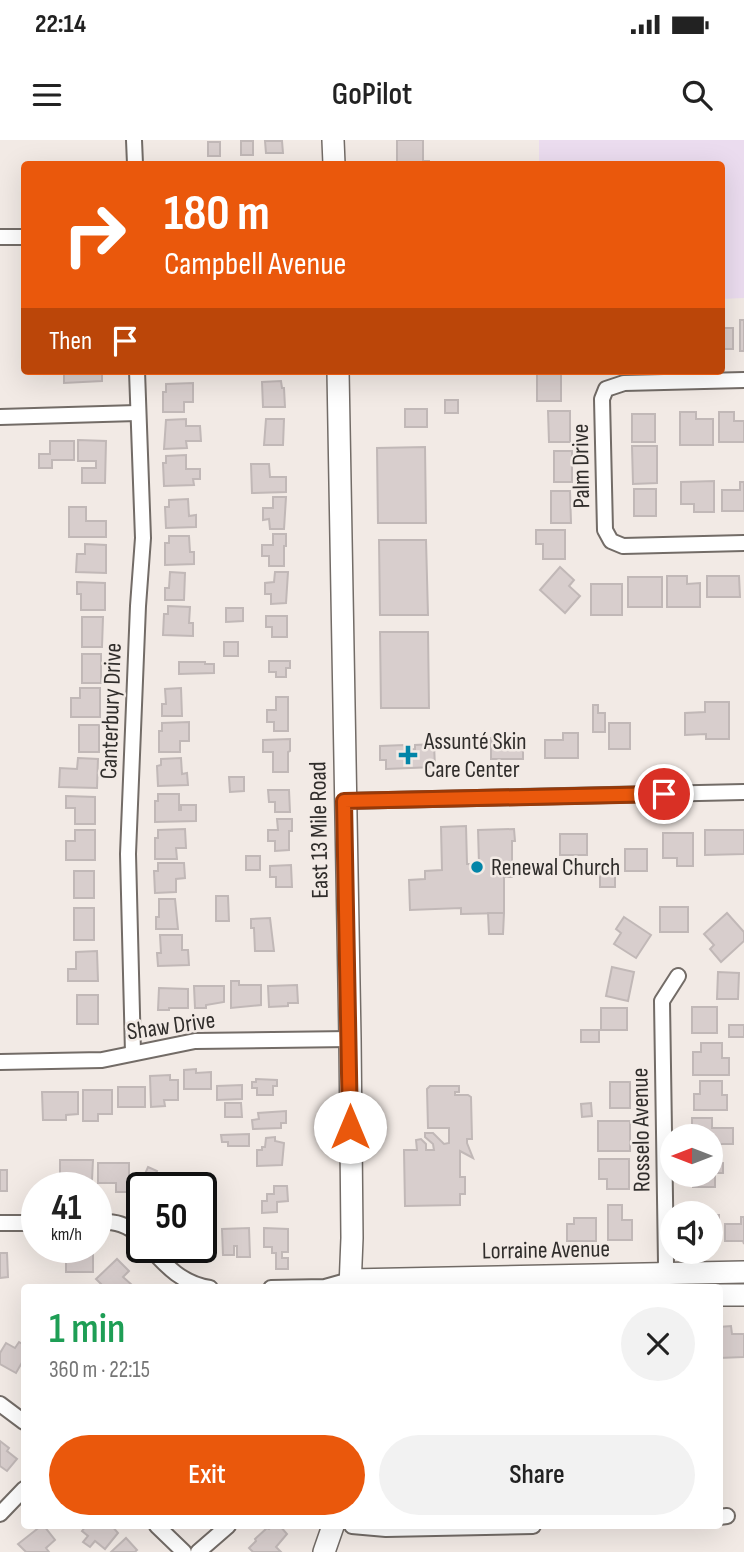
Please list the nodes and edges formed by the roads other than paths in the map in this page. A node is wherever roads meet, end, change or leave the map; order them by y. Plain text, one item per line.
1 (134, 140) edge
2 (333, 140) edge
3 (135, 161) edge
4 (334, 161) edge
5 (0, 237) edge
6 (21, 237) edge
7 (137, 375) edge
8 (338, 375) edge
9 (744, 380) edge
10 (137, 413) junction
11 (0, 417) edge
12 (744, 543) edge
13 (744, 792) edge
14 (344, 801) junction
15 (678, 976) dead end
16 (350, 1039) junction
17 (133, 1054) junction
18 (0, 1062) edge
19 (0, 1223) edge
20 (21, 1223) edge
21 (164, 1263) edge
22 (744, 1272) edge
23 (663, 1281) edge
24 (506, 1282) edge
25 (194, 1284) edge
26 (350, 1284) edge
27 (723, 1295) edge
28 (744, 1295) edge
29 (0, 1404) edge
30 (21, 1420) edge
31 (21, 1492) edge
32 (0, 1514) edge
33 (159, 1529) edge
34 (225, 1529) edge
35 (332, 1529) edge
36 (184, 1552) edge
37 (198, 1552) edge
38 (324, 1552) edge

1 - 3 street
2 - 4 main road
5 - 6 street
7 - 10 street, Canterbury Drive
8 - 14 main road, East 13 Mile Road
9 - 12 street, Palm Drive
10 - 11 street
10 - 17 street, Canterbury Drive
13 - 14 street
14 - 16 main road, East 13 Mile Road
15 - 23 street, Rosselo Avenue
16 - 17 street, Shaw Drive
16 - 26 main road, East 13 Mile Road
17 - 18 street, Shaw Drive
19 - 20 street
21 - 25 street
22 - 23 main road, Lorraine Avenue
23 - 24 main road, Lorraine Avenue
24 - 26 main road, Lorraine Avenue
27 - 28 main road
29 - 30 street
31 - 32 street
33 - 36 street
34 - 37 street
35 - 38 main road

